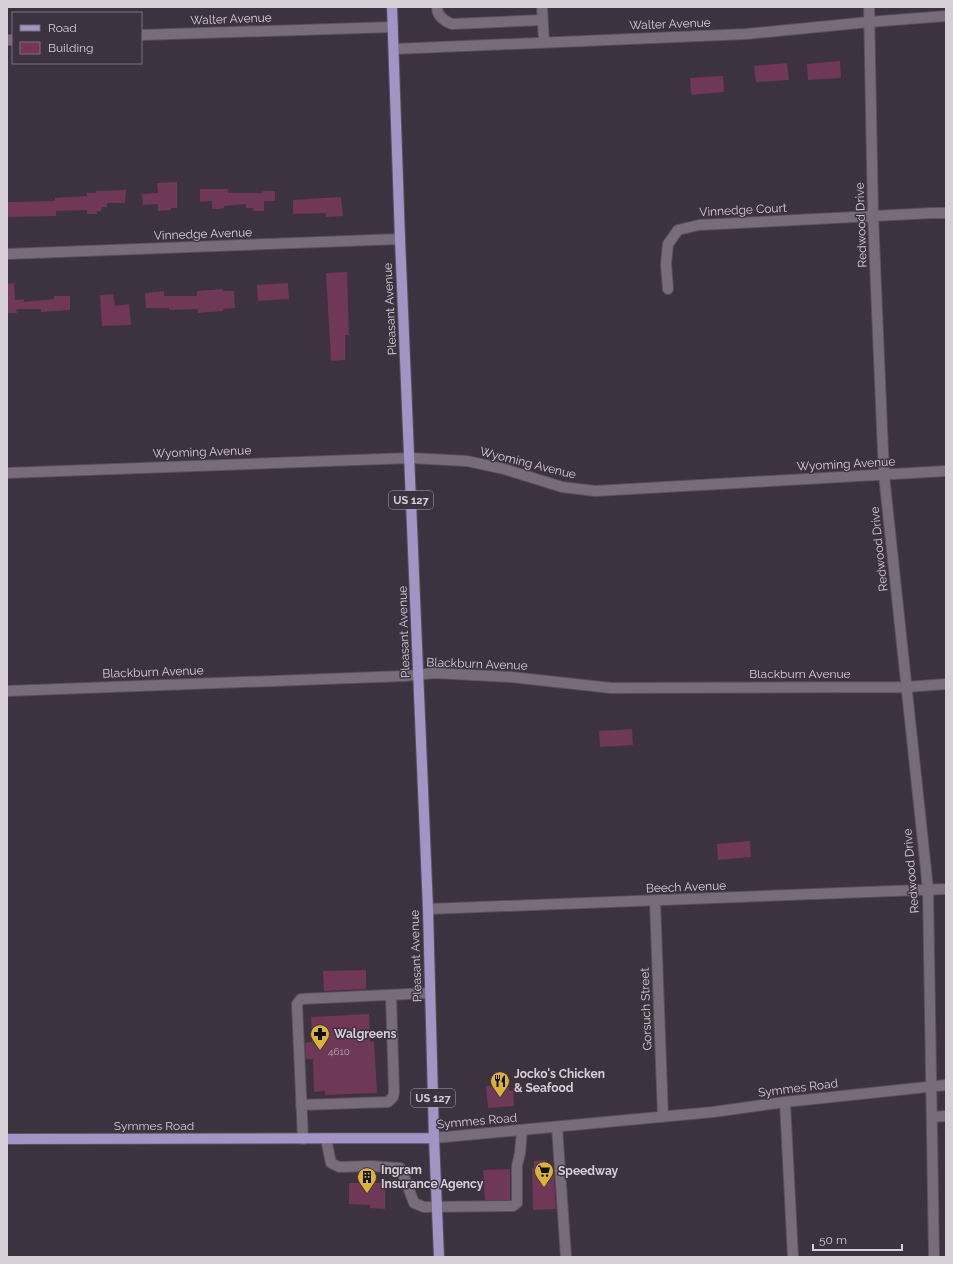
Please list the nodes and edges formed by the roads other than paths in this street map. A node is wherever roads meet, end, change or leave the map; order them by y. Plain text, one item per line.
1 (392, 7) edge
2 (437, 7) edge
3 (542, 7) edge
4 (869, 7) edge
5 (946, 16) edge
6 (542, 20) junction
7 (869, 22) junction
8 (393, 27) junction
9 (142, 35) edge
10 (544, 42) junction
11 (394, 49) junction
12 (946, 213) edge
13 (873, 216) junction
14 (400, 239) junction
15 (7, 254) edge
16 (668, 289) dead end
17 (410, 458) junction
18 (946, 471) edge
19 (7, 473) edge
20 (884, 475) junction
21 (418, 675) junction
22 (946, 684) edge
23 (906, 686) junction
24 (7, 691) edge
25 (946, 888) edge
26 (928, 889) junction
27 (655, 901) junction
28 (428, 909) junction
29 (430, 993) junction
30 (391, 995) junction
31 (946, 1085) edge
32 (931, 1087) junction
33 (785, 1102) junction
34 (301, 1105) junction
35 (946, 1116) edge
36 (662, 1117) junction
37 (932, 1117) junction
38 (557, 1127) junction
39 (522, 1130) junction
40 (434, 1138) junction
41 (7, 1139) edge
42 (303, 1139) junction
43 (326, 1139) junction
44 (437, 1206) junction
45 (439, 1257) edge
46 (566, 1257) edge
47 (793, 1257) edge
48 (934, 1257) edge

1 - 8 main road, Pleasant Avenue / US 127
2 - 6 street
3 - 6 street
4 - 7 street, Redwood Drive
5 - 7 street, Walter Avenue
6 - 10 street
7 - 10 street, Walter Avenue
7 - 13 street, Redwood Drive
8 - 9 street, Walter Avenue
8 - 11 main road, Pleasant Avenue / US 127
10 - 11 street, Walter Avenue
11 - 14 main road, Pleasant Avenue / US 127
12 - 13 street
13 - 16 street, Vinnedge Court
13 - 20 street, Redwood Drive
14 - 15 street, Vinnedge Avenue
14 - 17 main road, Pleasant Avenue / US 127
17 - 19 street, Wyoming Avenue
17 - 20 street, Wyoming Avenue
17 - 21 main road, Pleasant Avenue / US 127
18 - 20 street, Wyoming Avenue
20 - 23 street, Redwood Drive
21 - 23 street, Blackburn Avenue
21 - 24 street, Blackburn Avenue
21 - 28 main road, Pleasant Avenue / US 127
22 - 23 street, Blackburn Avenue
23 - 26 street, Redwood Drive
25 - 26 street, Beech Avenue
26 - 27 street, Beech Avenue
26 - 32 street, Redwood Drive
27 - 28 street, Beech Avenue
27 - 36 street, Gorsuch Street
28 - 29 main road, Pleasant Avenue / US 127
29 - 30 street
29 - 40 main road, Pleasant Avenue / US 127
30 - 34 street
30 - 34 street
31 - 32 street, Symmes Road
32 - 33 street, Symmes Road
32 - 37 street, Redwood Drive
33 - 36 street, Symmes Road
33 - 47 street
34 - 42 street
35 - 37 street
36 - 38 street, Symmes Road
37 - 48 street, Redwood Drive
38 - 39 street, Symmes Road
38 - 46 street
39 - 40 street, Symmes Road
39 - 44 street
40 - 43 main road, Symmes Road
40 - 44 main road, Pleasant Avenue / US 127
41 - 42 main road, Symmes Road
42 - 43 main road, Symmes Road
43 - 44 street
44 - 45 main road, Pleasant Avenue / US 127

